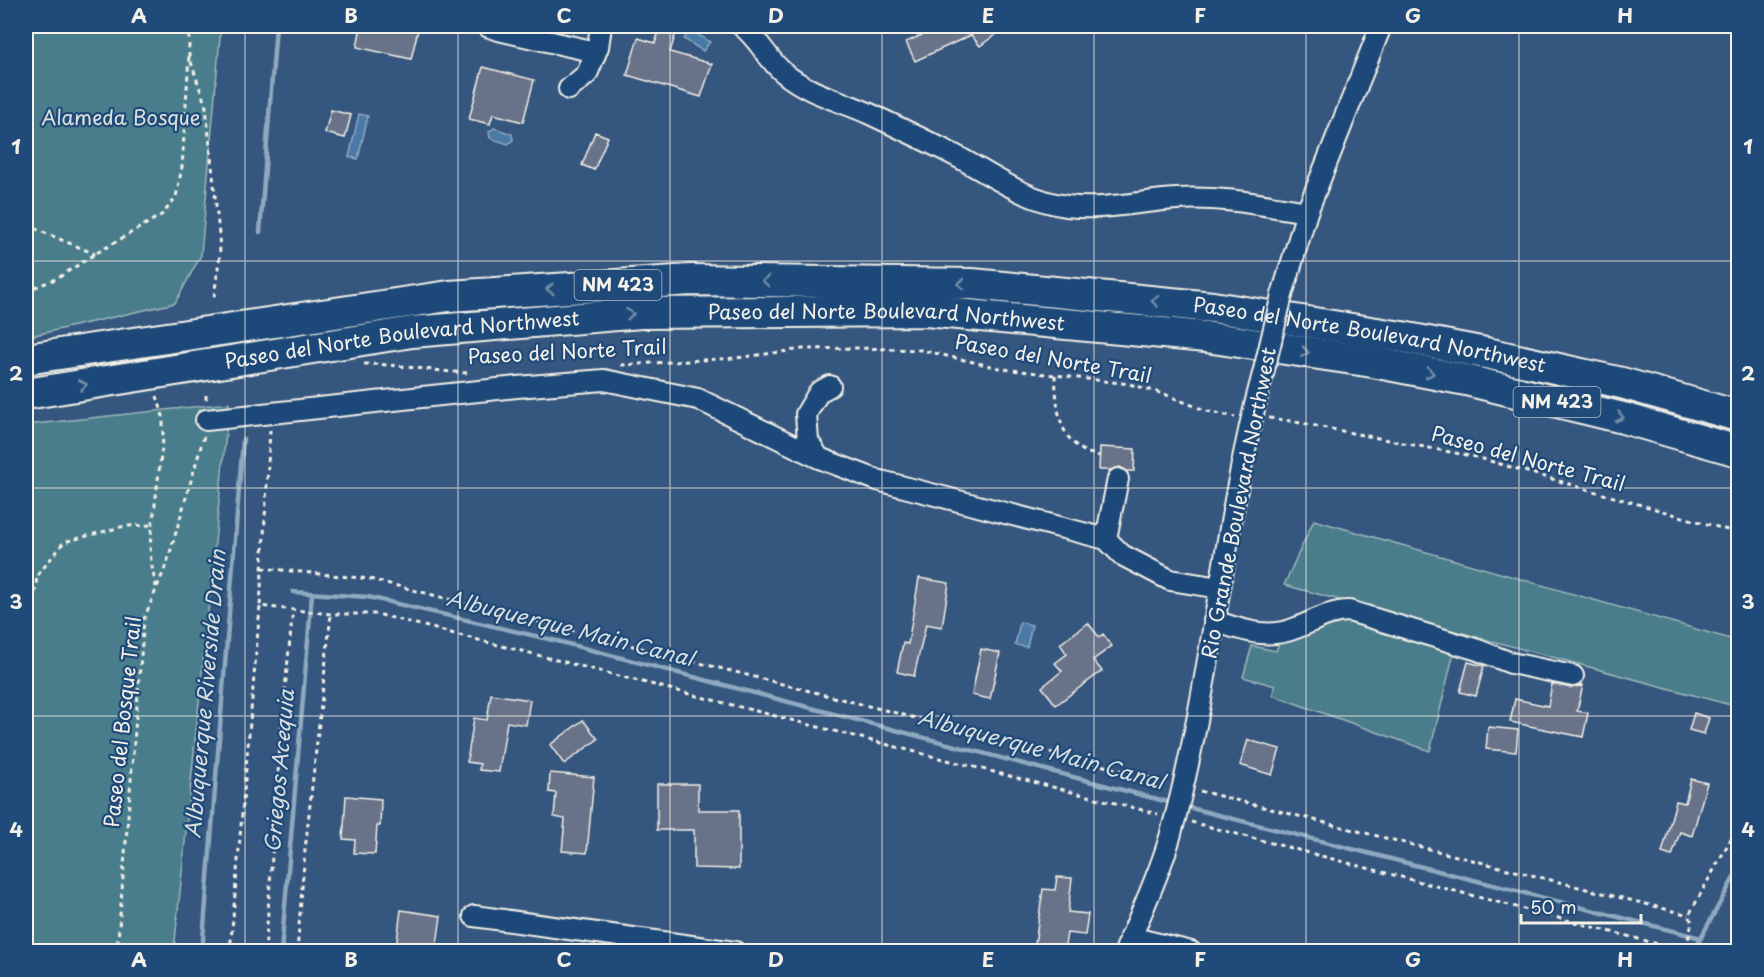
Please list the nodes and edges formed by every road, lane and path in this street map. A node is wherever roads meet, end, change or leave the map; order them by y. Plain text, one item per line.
1 (189, 26) edge
2 (487, 26) edge
3 (601, 26) edge
4 (742, 26) edge
5 (1375, 27) edge
6 (596, 52) junction
7 (189, 56) junction
8 (569, 89) dead end
9 (1307, 212) junction
10 (26, 225) edge
11 (95, 254) junction
12 (26, 291) edge
13 (213, 297) dead end
14 (26, 359) edge
15 (358, 364) dead end
16 (617, 365) dead end
17 (477, 373) dead end
18 (1055, 375) junction
19 (830, 386) dead end
20 (26, 394) edge
21 (206, 395) dead end
22 (157, 396) dead end
23 (272, 413) junction
24 (1738, 416) edge
25 (1252, 417) junction
26 (206, 420) junction
27 (1738, 451) edge
28 (1099, 456) dead end
29 (819, 458) junction
30 (1118, 479) dead end
31 (152, 525) junction
32 (1738, 532) edge
33 (1106, 539) junction
34 (262, 568) junction
35 (157, 588) junction
36 (1220, 588) junction
37 (260, 606) junction
38 (293, 609) junction
39 (331, 614) junction
40 (1214, 621) junction
41 (26, 664) edge
42 (1573, 676) dead end
43 (1178, 803) junction
44 (1738, 826) edge
45 (1689, 915) junction
46 (474, 916) dead end
47 (1128, 944) edge
48 (117, 951) edge
49 (230, 951) edge
50 (265, 951) edge
51 (297, 951) edge
52 (735, 951) edge
53 (1191, 951) edge

1 - 7 path
2 - 6 street
3 - 6 street
4 - 9 street
5 - 9 street, Rio Grande Boulevard Northwest
6 - 8 street
7 - 11 path
7 - 13 path
9 - 25 street, Rio Grande Boulevard Northwest, bridge
10 - 11 path
11 - 12 path
24 -> 14 highway, Paseo del Norte Boulevard Northwest / NM 423
15 - 17 path, Paseo del Norte Trail
16 - 18 path, Paseo del Norte Trail
18 - 25 path, Paseo del Norte Trail
18 - 28 path
19 - 29 street
20 -> 27 highway, Paseo del Norte Boulevard Northwest / NM 423
21 - 26 path, Paseo del Bosque Trail
22 - 31 path
23 - 26 street
23 - 29 street
23 - 34 path
25 - 32 path, Paseo del Norte Trail
25 - 36 street, Rio Grande Boulevard Northwest
26 - 35 path, Paseo del Bosque Trail
29 - 33 street
30 - 33 street
31 - 35 path
31 - 41 path
33 - 36 street
34 - 37 path
34 - 43 path
35 - 48 path, Paseo del Bosque Trail
36 - 40 street, Rio Grande Boulevard Northwest
37 - 38 path
37 - 49 path
38 - 39 path
38 - 50 path
39 - 43 path
39 - 51 path
40 - 42 street
40 - 43 street, Rio Grande Boulevard Northwest
43 - 45 path
43 - 45 path
43 - 47 street, Rio Grande Boulevard Northwest
44 - 45 path
46 - 52 street
47 - 53 street

